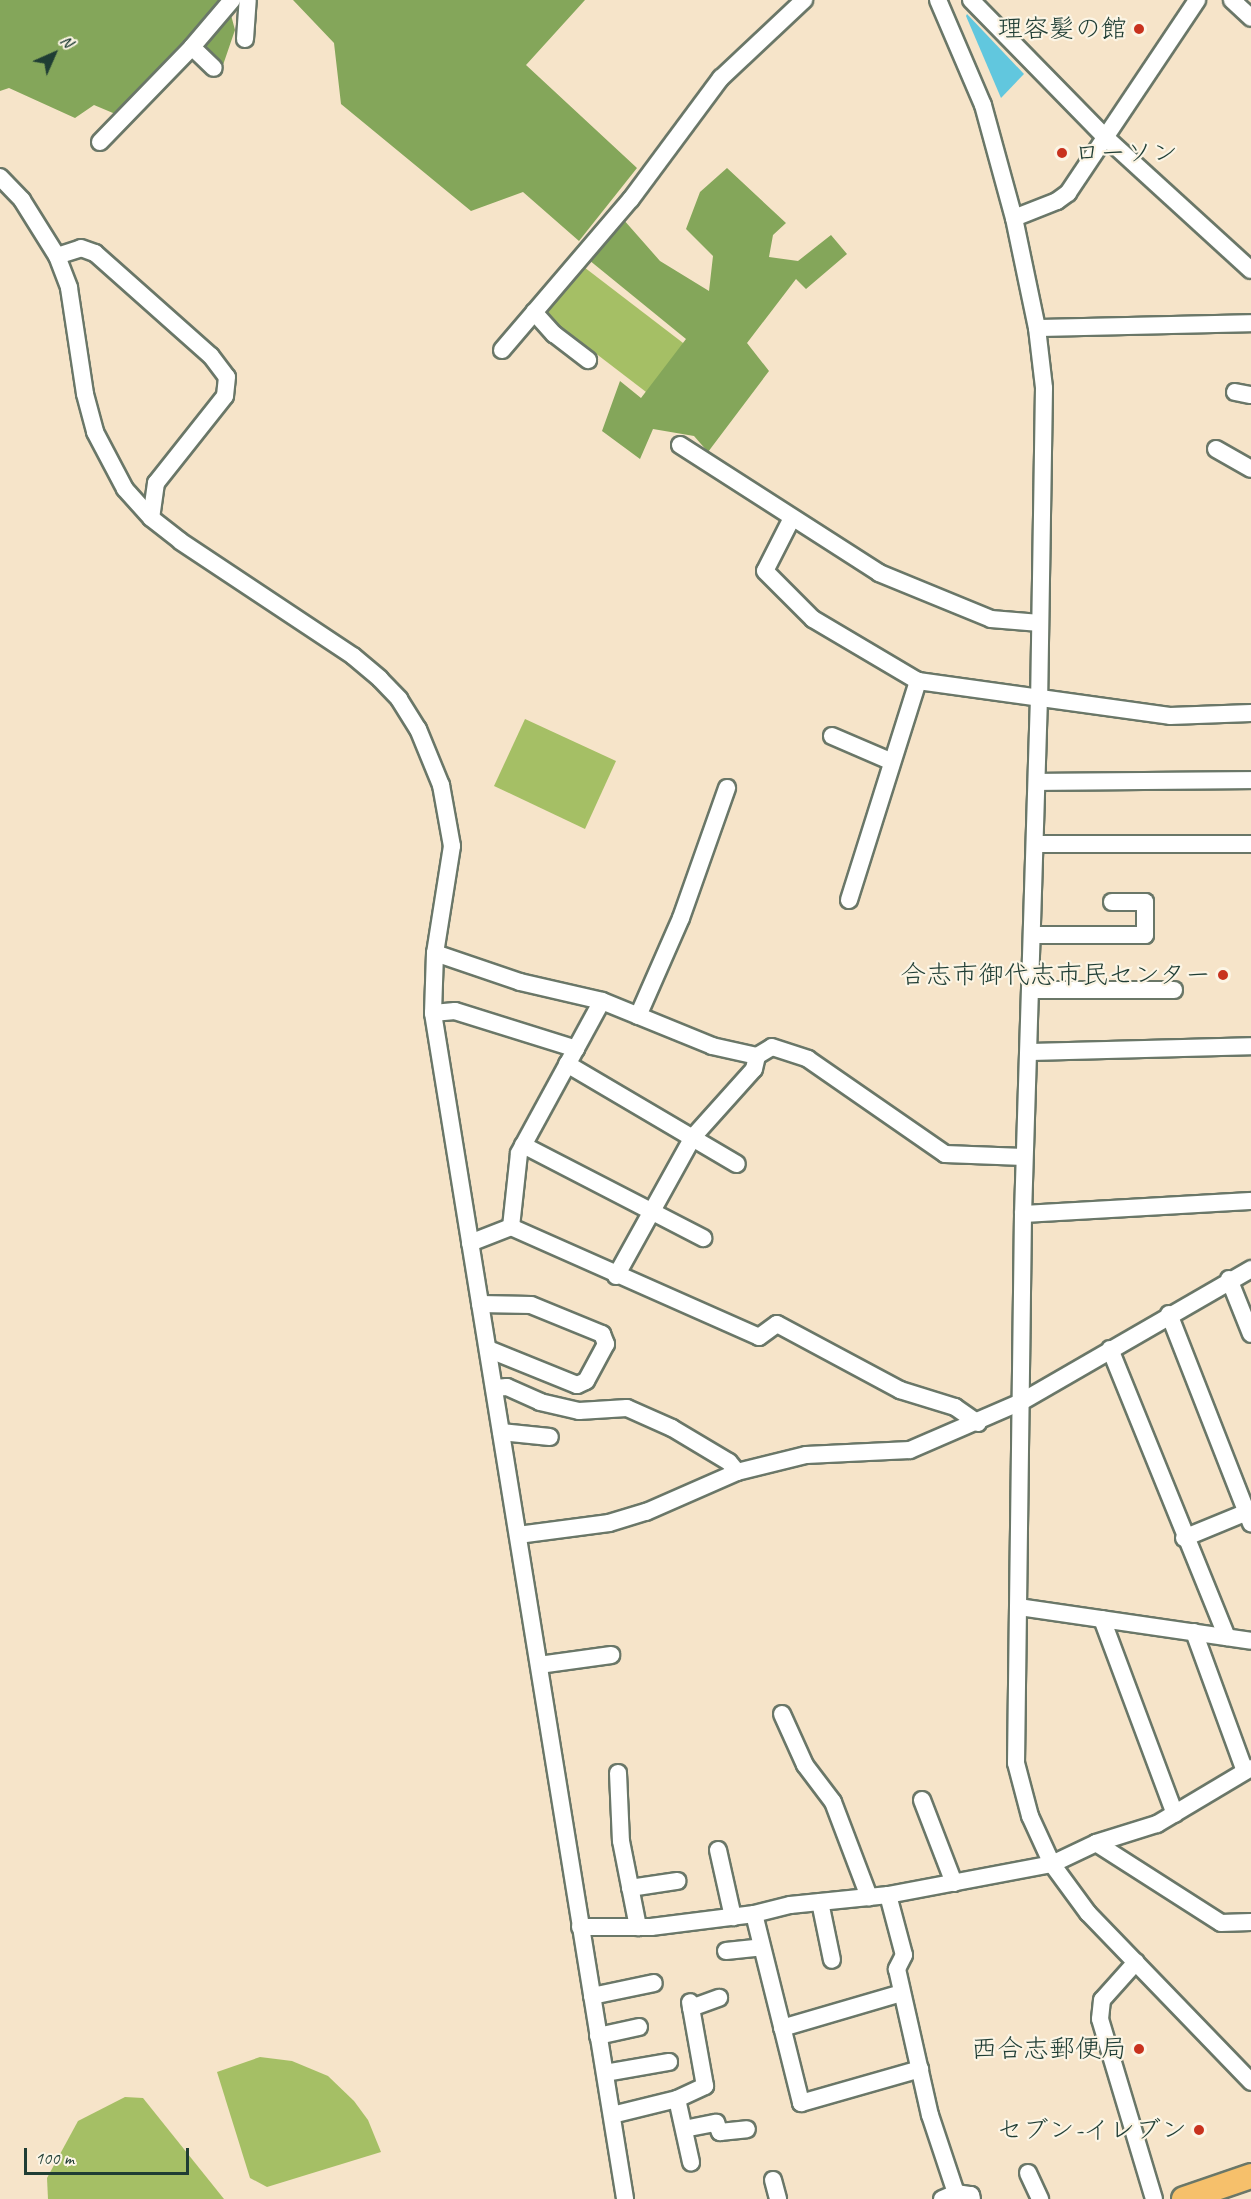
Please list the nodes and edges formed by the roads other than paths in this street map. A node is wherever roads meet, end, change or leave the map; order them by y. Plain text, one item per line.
1 (232, 0) edge
2 (248, 0) edge
3 (804, 0) edge
4 (938, 0) edge
5 (971, 0) edge
6 (1197, 0) edge
7 (1232, 0) edge
8 (1251, 18) edge
9 (245, 39) dead end
10 (192, 47) junction
11 (214, 68) dead end
12 (1103, 135) junction
13 (100, 142) dead end
14 (0, 177) edge
15 (1014, 218) junction
16 (57, 256) junction
17 (1251, 270) edge
18 (534, 312) junction
19 (1251, 323) edge
20 (1037, 328) junction
21 (502, 350) dead end
22 (588, 360) dead end
23 (680, 445) dead end
24 (1216, 449) dead end
25 (1251, 469) edge
26 (151, 518) junction
27 (792, 518) junction
28 (1040, 623) junction
29 (918, 681) junction
30 (1039, 697) junction
31 (1251, 713) edge
32 (832, 736) dead end
33 (890, 761) junction
34 (1251, 780) edge
35 (1037, 782) junction
36 (727, 788) dead end
37 (1035, 844) junction
38 (1251, 844) edge
39 (849, 900) dead end
40 (1112, 902) dead end
41 (1032, 935) junction
42 (435, 952) junction
43 (1031, 990) junction
44 (1174, 990) dead end
45 (602, 1001) junction
46 (433, 1013) junction
47 (638, 1016) junction
48 (1251, 1046) edge
49 (576, 1049) junction
50 (1029, 1052) junction
51 (757, 1056) junction
52 (567, 1064) junction
53 (693, 1137) junction
54 (523, 1145) junction
55 (1024, 1157) junction
56 (737, 1164) dead end
57 (1251, 1201) edge
58 (652, 1210) junction
59 (1023, 1214) junction
60 (511, 1227) junction
61 (703, 1238) dead end
62 (470, 1243) junction
63 (1251, 1269) edge
64 (616, 1276) junction
65 (1229, 1279) junction
66 (480, 1304) junction
67 (1169, 1314) junction
68 (1251, 1334) edge
69 (488, 1349) junction
70 (1110, 1349) junction
71 (494, 1388) junction
72 (1021, 1402) junction
73 (978, 1423) junction
74 (501, 1432) junction
75 (550, 1437) dead end
76 (738, 1472) junction
77 (1249, 1518) edge
78 (519, 1535) junction
79 (1184, 1538) junction
80 (1018, 1607) junction
81 (1102, 1619) junction
82 (1194, 1632) junction
83 (1227, 1637) junction
84 (1251, 1641) edge
85 (611, 1655) dead end
86 (539, 1665) junction
87 (782, 1714) dead end
88 (1248, 1770) edge
89 (618, 1773) dead end
90 (921, 1800) dead end
91 (1175, 1814) junction
92 (1096, 1843) junction
93 (718, 1850) dead end
94 (1052, 1864) junction
95 (676, 1881) dead end
96 (954, 1883) junction
97 (630, 1888) junction
98 (888, 1895) junction
99 (869, 1897) junction
100 (820, 1902) junction
101 (754, 1914) junction
102 (733, 1917) junction
103 (1251, 1922) edge
104 (580, 1927) junction
105 (638, 1927) junction
106 (762, 1947) junction
107 (726, 1952) dead end
108 (832, 1959) dead end
109 (1136, 1962) junction
110 (654, 1983) dead end
111 (902, 1993) junction
112 (592, 1996) junction
113 (719, 1998) dead end
114 (639, 2027) dead end
115 (782, 2028) junction
116 (598, 2036) junction
117 (669, 2062) dead end
118 (920, 2069) junction
119 (605, 2073) junction
120 (1251, 2082) edge
121 (677, 2099) junction
122 (612, 2115) junction
123 (747, 2129) dead end
124 (684, 2130) junction
125 (691, 2162) dead end
126 (1028, 2173) dead end
127 (1251, 2176) edge
128 (773, 2180) dead end
129 (957, 2197) edge
130 (625, 2199) edge
131 (778, 2199) edge
132 (1040, 2199) edge
133 (1154, 2199) edge
134 (1184, 2199) edge

1 - 10 street
2 - 9 street
3 - 18 street
4 - 15 street
5 - 12 street
6 - 12 street
7 - 8 street
10 - 11 street
10 - 13 street
12 - 15 street
12 - 17 street
14 - 16 street
15 - 20 street
16 - 26 street
16 - 26 street
18 - 21 street
18 - 22 street
19 - 20 street
20 - 28 street
23 - 27 street
24 - 25 street
26 - 42 street
27 - 28 street
27 - 29 street
28 - 30 street
29 - 30 street
29 - 33 street
30 - 31 street
30 - 35 street
32 - 33 street
33 - 39 street
34 - 35 street
35 - 37 street
36 - 47 street
37 - 38 street
37 - 41 street
40 - 41 street
41 - 43 street
42 - 45 street
42 - 46 street
43 - 44 street
43 - 50 street
45 - 47 street
45 - 49 street
46 - 49 street
46 - 62 street
47 - 51 street
48 - 50 street
49 - 52 street
50 - 55 street
51 - 53 street
51 - 55 street
52 - 53 street
52 - 54 street
53 - 56 street
53 - 58 street
54 - 58 street
54 - 60 street
55 - 59 street
57 - 59 street
58 - 61 street
58 - 64 street
59 - 72 street
60 - 62 street
60 - 64 street
62 - 66 street
63 - 65 street
64 - 73 street
65 - 67 street
65 - 68 street
66 - 69 street
66 - 69 street
67 - 70 street
67 - 77 street
69 - 71 street
70 - 72 street
70 - 79 street
71 - 74 street
71 - 76 street
72 - 73 street
72 - 80 street
73 - 76 street
74 - 75 street
74 - 78 street
76 - 78 street
77 - 79 street
78 - 86 street
79 - 83 street
80 - 81 street
80 - 94 street
81 - 82 street
81 - 91 street
82 - 83 street
82 - 88 street
83 - 84 street
85 - 86 street
86 - 104 street
87 - 99 street
88 - 91 street
89 - 97 street
90 - 96 street
91 - 92 street
92 - 94 street
92 - 103 street
93 - 102 street
94 - 96 street
94 - 109 street
95 - 97 street
96 - 98 street
97 - 105 street
98 - 99 street
98 - 111 street
99 - 100 street
100 - 101 street
100 - 108 street
101 - 102 street
101 - 106 street
102 - 105 street
104 - 105 street
104 - 112 street
106 - 107 street
106 - 115 street
109 - 120 street
109 - 133 street
110 - 112 street
111 - 115 street
111 - 118 street
112 - 116 street
113 - 121 street
114 - 116 street
115 - 118 street
116 - 119 street
117 - 119 street
118 - 129 street
119 - 122 street
121 - 122 street
121 - 124 street
122 - 130 street
123 - 124 street
124 - 125 street
126 - 132 street
127 - 134 highway
128 - 131 street

